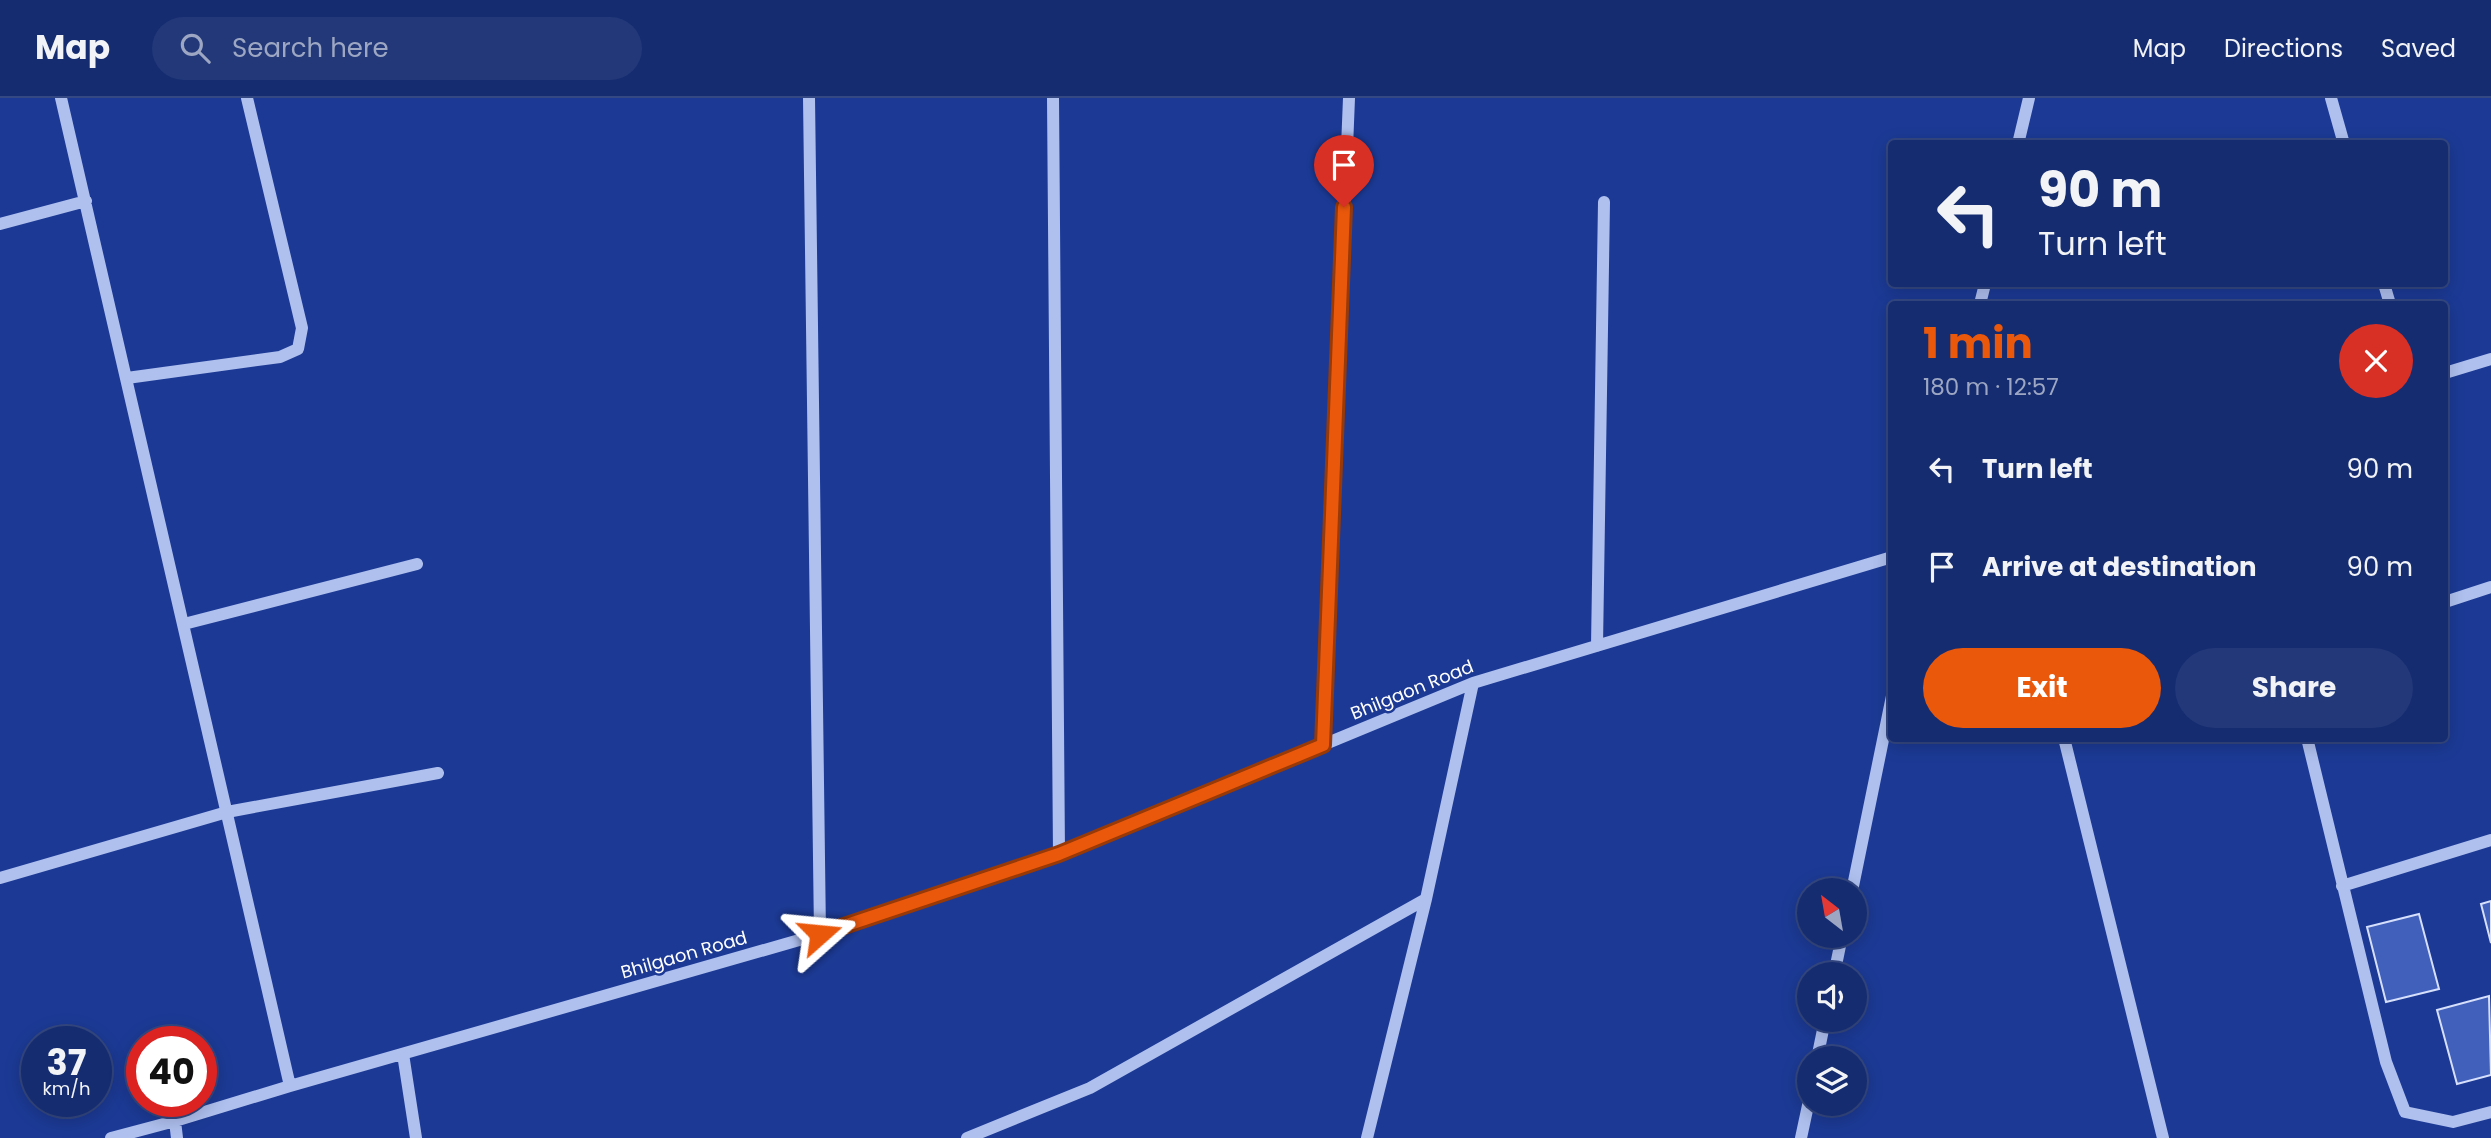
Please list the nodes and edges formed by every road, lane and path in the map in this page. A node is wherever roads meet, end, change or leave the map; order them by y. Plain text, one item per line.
1 (61, 98) edge
2 (247, 98) edge
3 (809, 98) edge
4 (1053, 98) edge
5 (1349, 98) edge
6 (2029, 98) edge
7 (2331, 98) edge
8 (2019, 140) edge
9 (2343, 140) edge
10 (86, 201) junction
11 (1604, 202) dead end
12 (0, 224) edge
13 (2491, 359) edge
14 (2448, 372) edge
15 (127, 378) junction
16 (1888, 557) edge
17 (416, 564) dead end
18 (2491, 587) edge
19 (2448, 600) edge
20 (184, 624) junction
21 (1597, 646) junction
22 (1473, 683) junction
23 (1888, 716) edge
24 (2065, 742) edge
25 (2308, 742) edge
26 (1323, 745) junction
27 (438, 773) dead end
28 (227, 812) junction
29 (2491, 840) edge
30 (1059, 854) junction
31 (0, 878) edge
32 (1855, 878) edge
33 (2342, 886) junction
34 (1426, 898) junction
35 (820, 934) junction
36 (403, 1054) junction
37 (290, 1086) junction
38 (2491, 1112) edge
39 (1806, 1116) edge
40 (175, 1122) junction
41 (111, 1138) edge
42 (177, 1138) edge
43 (416, 1138) edge
44 (967, 1138) edge
45 (1367, 1138) edge
46 (1801, 1138) edge
47 (2164, 1138) edge

1 - 10 street
2 - 15 street
3 - 35 street
4 - 30 street
5 - 26 street
6 - 8 street
7 - 9 street
10 - 12 street
10 - 15 street
11 - 21 street
13 - 14 street
15 - 20 street
16 - 21 street, Bhilgaon Road
17 - 20 street
18 - 19 street
20 - 28 street
21 - 22 street, Bhilgaon Road
22 - 26 street, Bhilgaon Road
22 - 34 street
23 - 32 street
24 - 47 street
25 - 33 street
26 - 30 street, Bhilgaon Road
27 - 28 street
28 - 31 street
28 - 37 street
29 - 33 street
30 - 35 street, Bhilgaon Road
33 - 38 street
34 - 44 street
34 - 45 street
35 - 36 street, Bhilgaon Road
36 - 37 street, Bhilgaon Road
36 - 43 street
37 - 40 street, Bhilgaon Road
39 - 46 street
40 - 41 street, Bhilgaon Road
40 - 42 street

